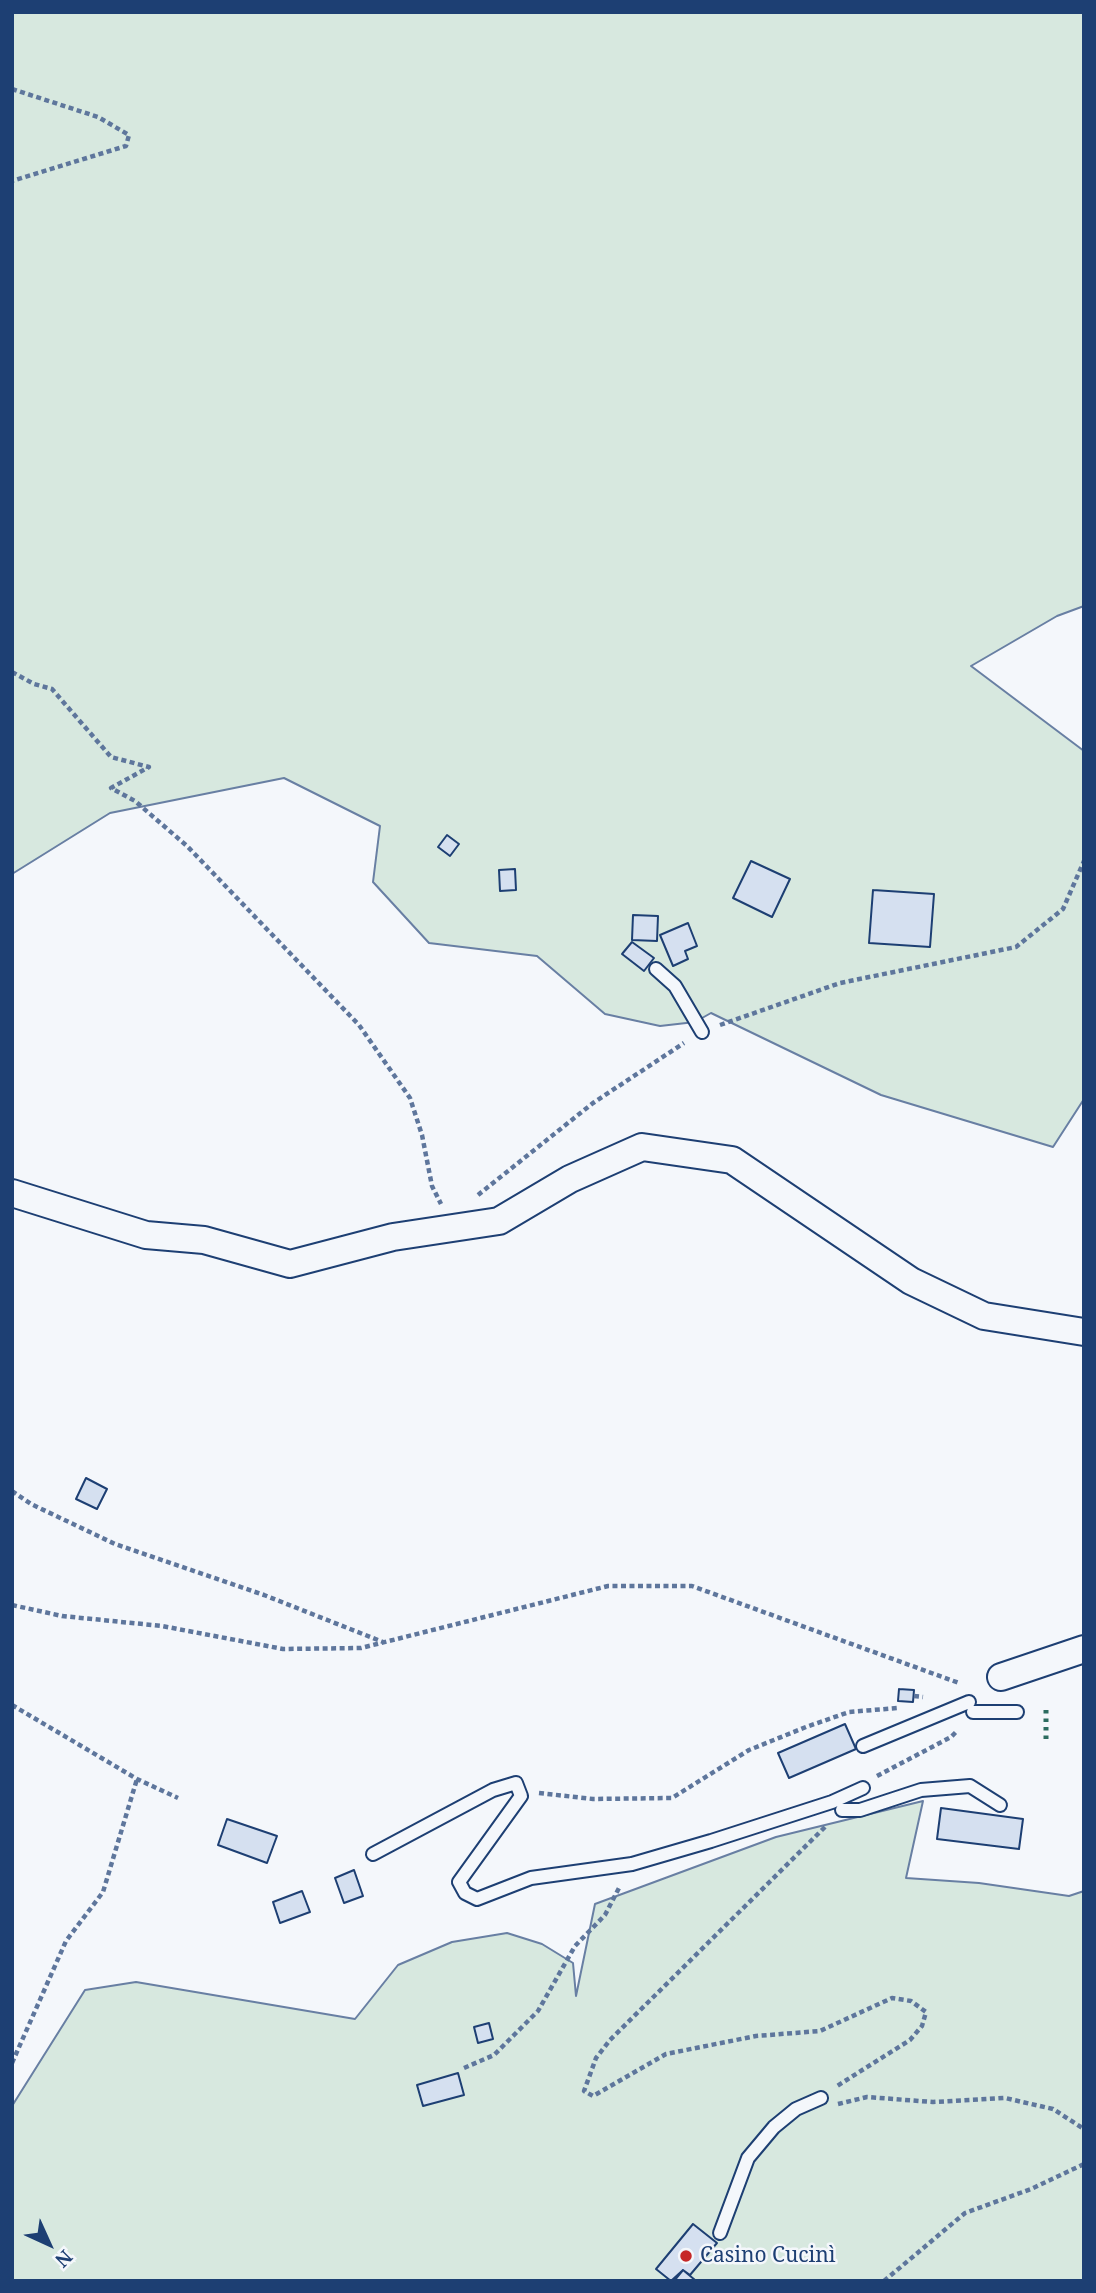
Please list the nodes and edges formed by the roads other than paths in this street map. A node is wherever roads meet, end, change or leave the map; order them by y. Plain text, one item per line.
1 (656, 969) dead end
2 (702, 1032) road end
3 (12, 1193) edge
4 (1084, 1332) edge
5 (1084, 1649) edge
6 (1001, 1677) dead end
7 (1017, 1712) dead end
8 (863, 1746) dead end
9 (863, 1788) road end
10 (1000, 1805) dead end
11 (842, 1810) road end
12 (373, 1854) dead end
13 (821, 2098) road end
14 (720, 2233) dead end

1 - 2 lane
3 - 4 street
5 - 6 street
7 - 8 lane
9 - 12 lane
10 - 11 lane
13 - 14 lane

